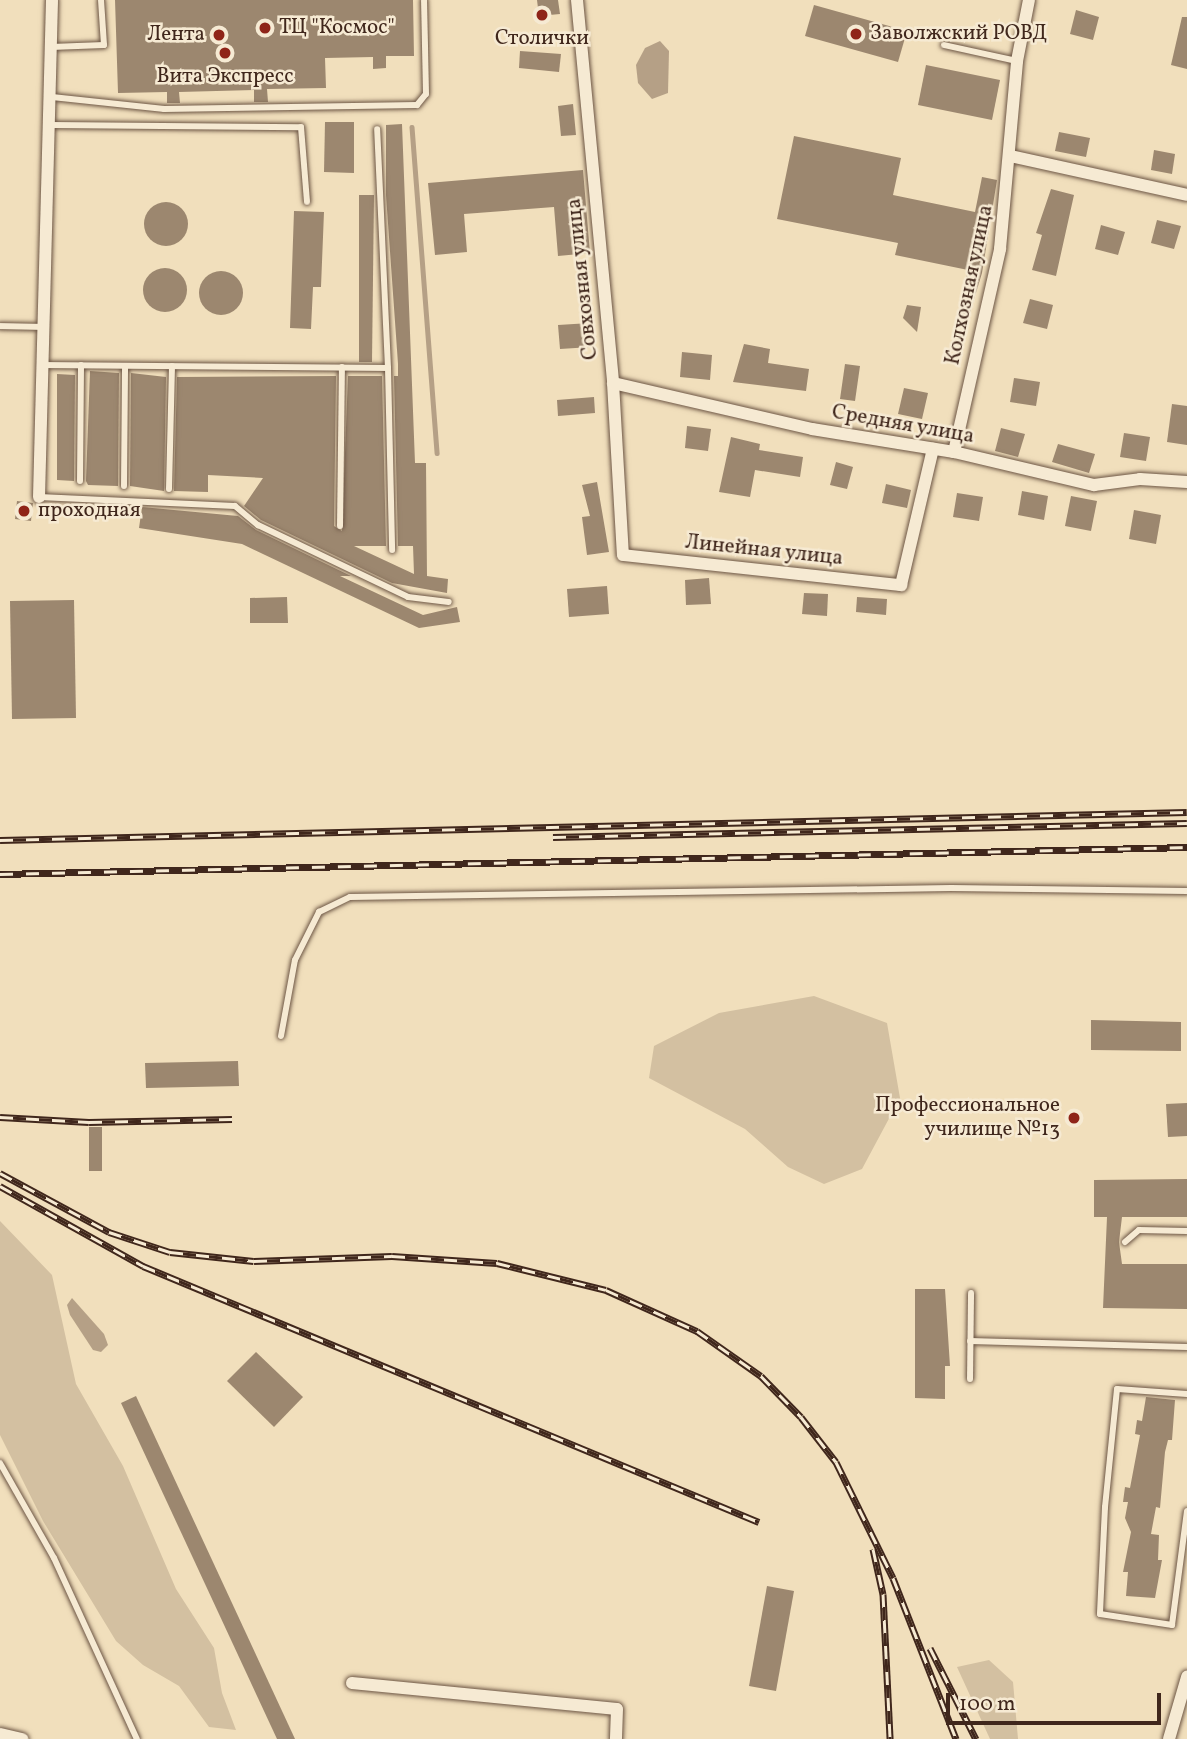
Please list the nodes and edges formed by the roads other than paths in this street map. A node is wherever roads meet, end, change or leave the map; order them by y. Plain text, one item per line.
1 (52, 0) edge
2 (101, 0) edge
3 (424, 0) edge
4 (577, 0) edge
5 (1029, 0) edge
6 (944, 45) dead end
7 (51, 47) junction
8 (1017, 61) junction
9 (52, 97) junction
10 (51, 125) junction
11 (377, 129) dead end
12 (1010, 156) junction
13 (1187, 195) edge
14 (307, 202) dead end
15 (0, 326) edge
16 (43, 327) junction
17 (41, 365) junction
18 (81, 365) junction
19 (125, 366) junction
20 (172, 366) junction
21 (342, 368) junction
22 (388, 368) junction
23 (613, 383) junction
24 (933, 449) junction
25 (954, 452) junction
26 (80, 481) dead end
27 (1187, 482) edge
28 (124, 486) dead end
29 (169, 489) dead end
30 (39, 497) joint
31 (340, 526) dead end
32 (392, 550) dead end
33 (623, 555) joint
34 (449, 602) dead end
35 (1187, 891) edge
36 (281, 1036) dead end
37 (1187, 1231) edge
38 (1125, 1242) dead end
39 (971, 1293) dead end
40 (970, 1341) junction
41 (1187, 1347) edge
42 (970, 1380) dead end
43 (1187, 1394) edge
44 (0, 1463) edge
45 (1187, 1511) edge
46 (1186, 1525) edge
47 (1187, 1677) edge
48 (352, 1683) dead end
49 (0, 1734) edge
50 (22, 1739) edge
51 (137, 1739) edge
52 (616, 1739) edge
53 (1169, 1739) edge

1 - 7 street
2 - 7 lane
3 - 9 lane
4 - 23 street, Совхозная улица
5 - 8 street, Колхозная улица
6 - 8 lane
7 - 9 street
8 - 12 street, Колхозная улица
9 - 10 street
10 - 14 lane
10 - 16 street
11 - 22 lane
12 - 13 street
12 - 25 street, Колхозная улица
15 - 16 lane
16 - 17 street
17 - 18 lane
17 - 30 street
18 - 19 lane
18 - 26 lane
19 - 20 lane
19 - 28 lane
20 - 21 lane
20 - 29 lane
21 - 22 lane
21 - 31 lane
22 - 32 lane
23 - 24 street, Средняя улица
23 - 33 street, Совхозная улица
24 - 25 street, Средняя улица
24 - 33 street, Линейная улица
25 - 27 street, Средняя улица
30 - 34 lane
35 - 36 lane
37 - 38 lane
39 - 40 lane
40 - 41 lane
40 - 42 lane
43 - 46 lane
44 - 51 lane
45 - 46 lane
47 - 53 street
48 - 52 street
49 - 50 street

